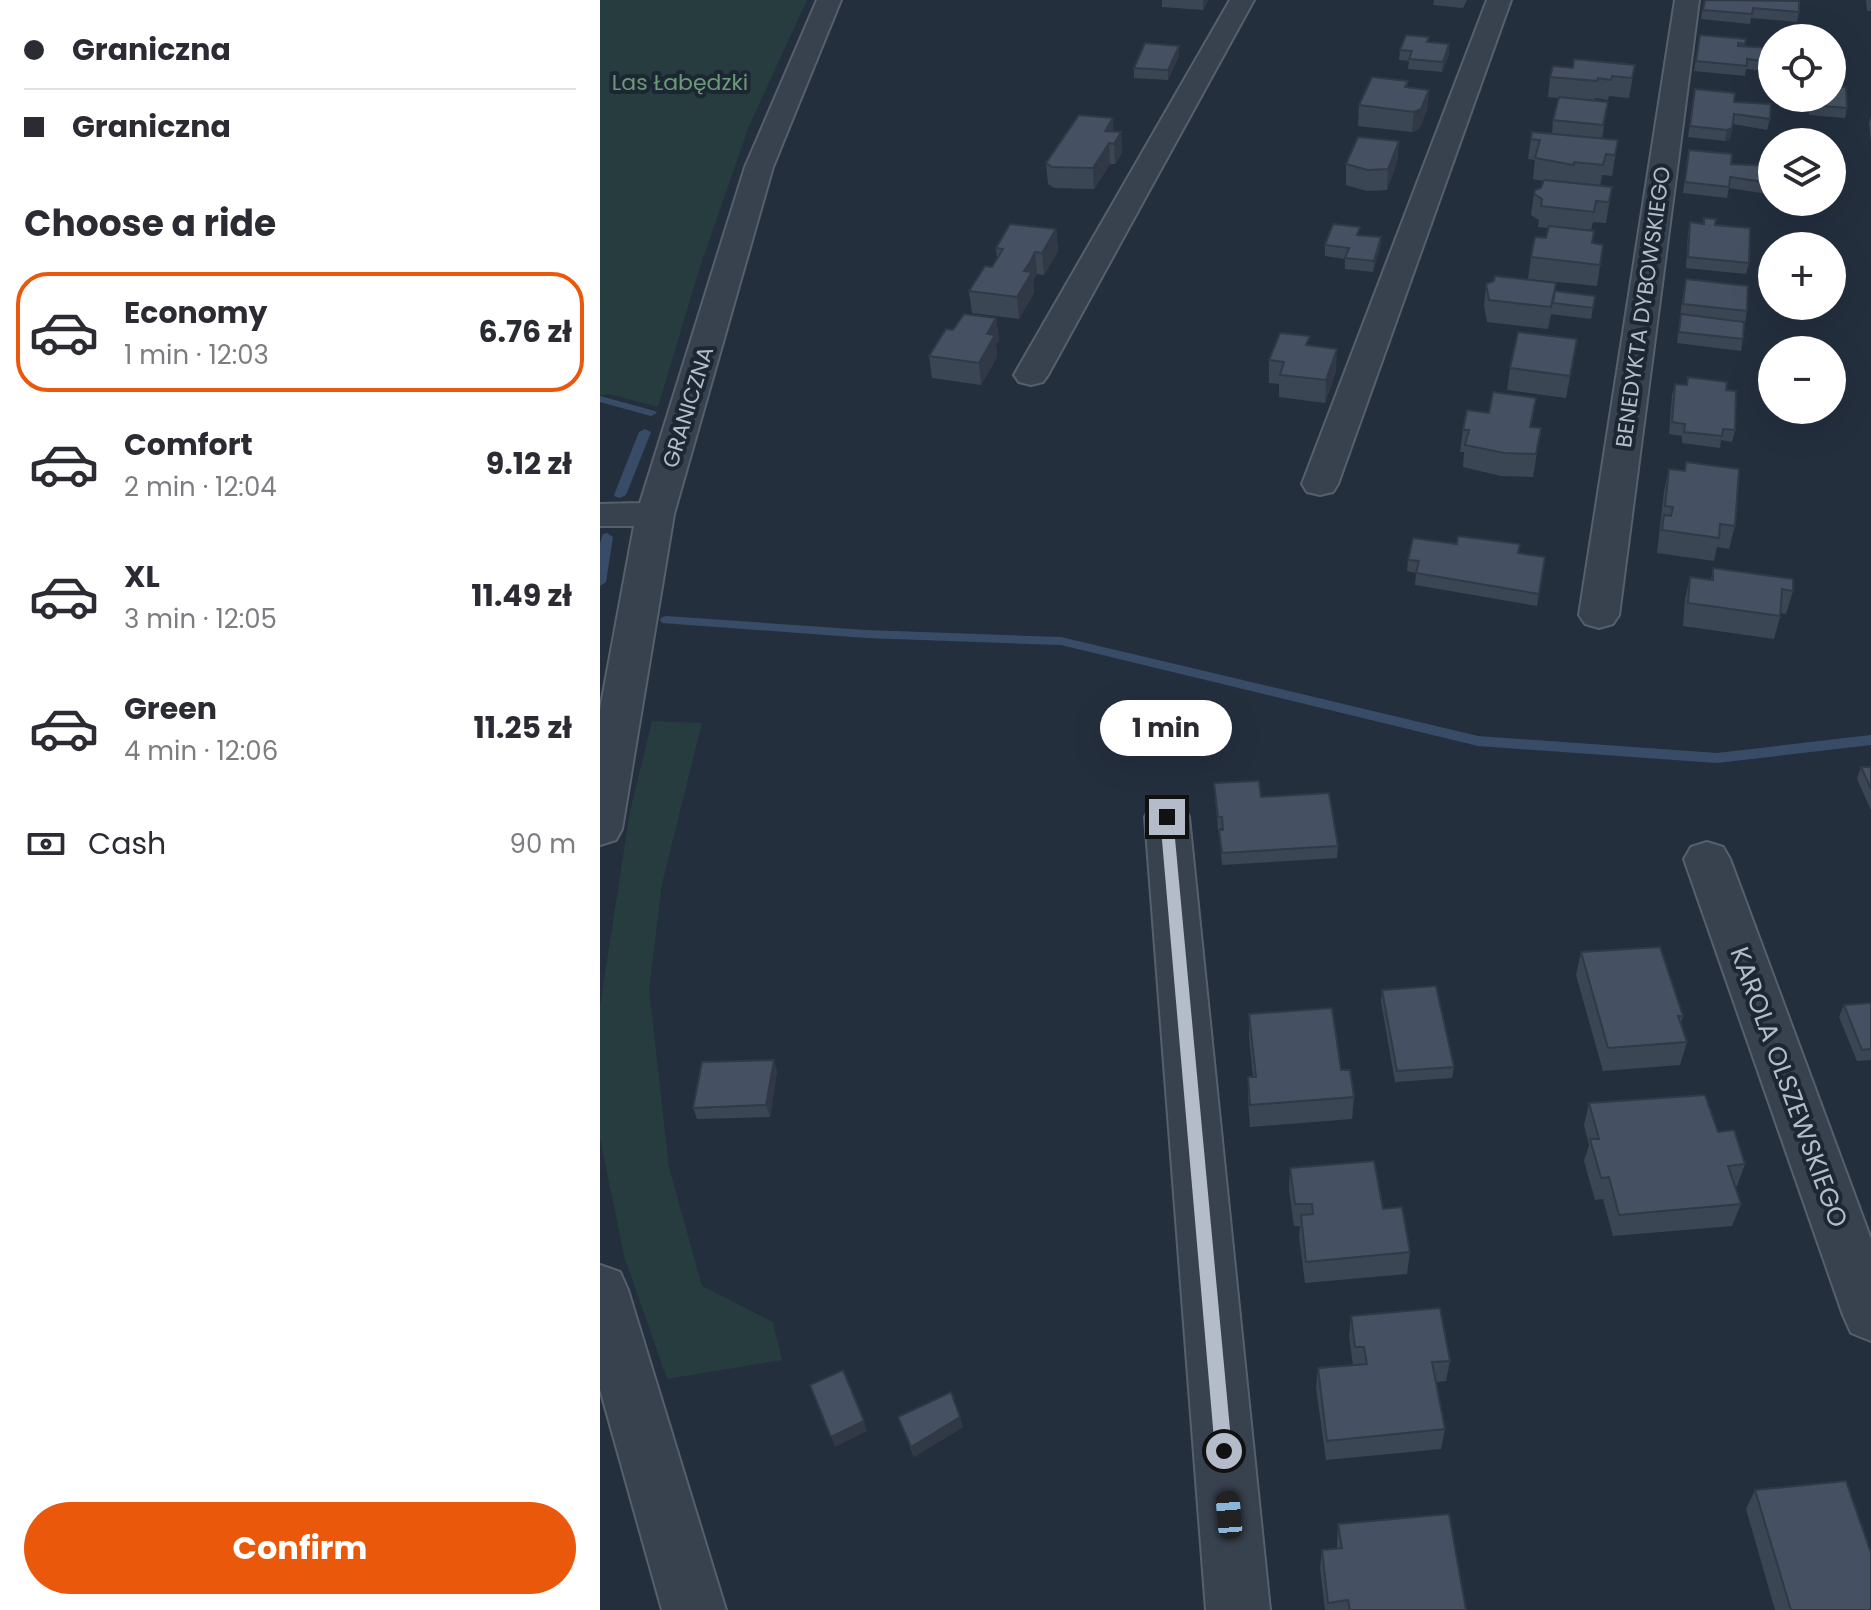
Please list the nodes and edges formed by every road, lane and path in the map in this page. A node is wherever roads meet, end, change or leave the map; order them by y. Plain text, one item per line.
1 (829, 0) edge
2 (1242, 0) edge
3 (1499, 0) edge
4 (1687, 0) edge
5 (1031, 375) dead end
6 (1320, 484) dead end
7 (655, 514) junction
8 (600, 515) edge
9 (1599, 615) dead end
10 (1167, 817) dead end
11 (600, 829) edge
12 (1707, 859) dead end
13 (600, 1290) edge
14 (1871, 1315) edge
15 (694, 1610) edge
16 (1238, 1610) edge

1 - 7 street, GRANICZNA
2 - 5 street
3 - 6 street
4 - 9 street, BENEDYKTA DYBOWSKIEGO
7 - 8 street
7 - 11 street, GRANICZNA
10 - 16 street
12 - 14 street, KAROLA OLSZEWSKIEGO
13 - 15 street

